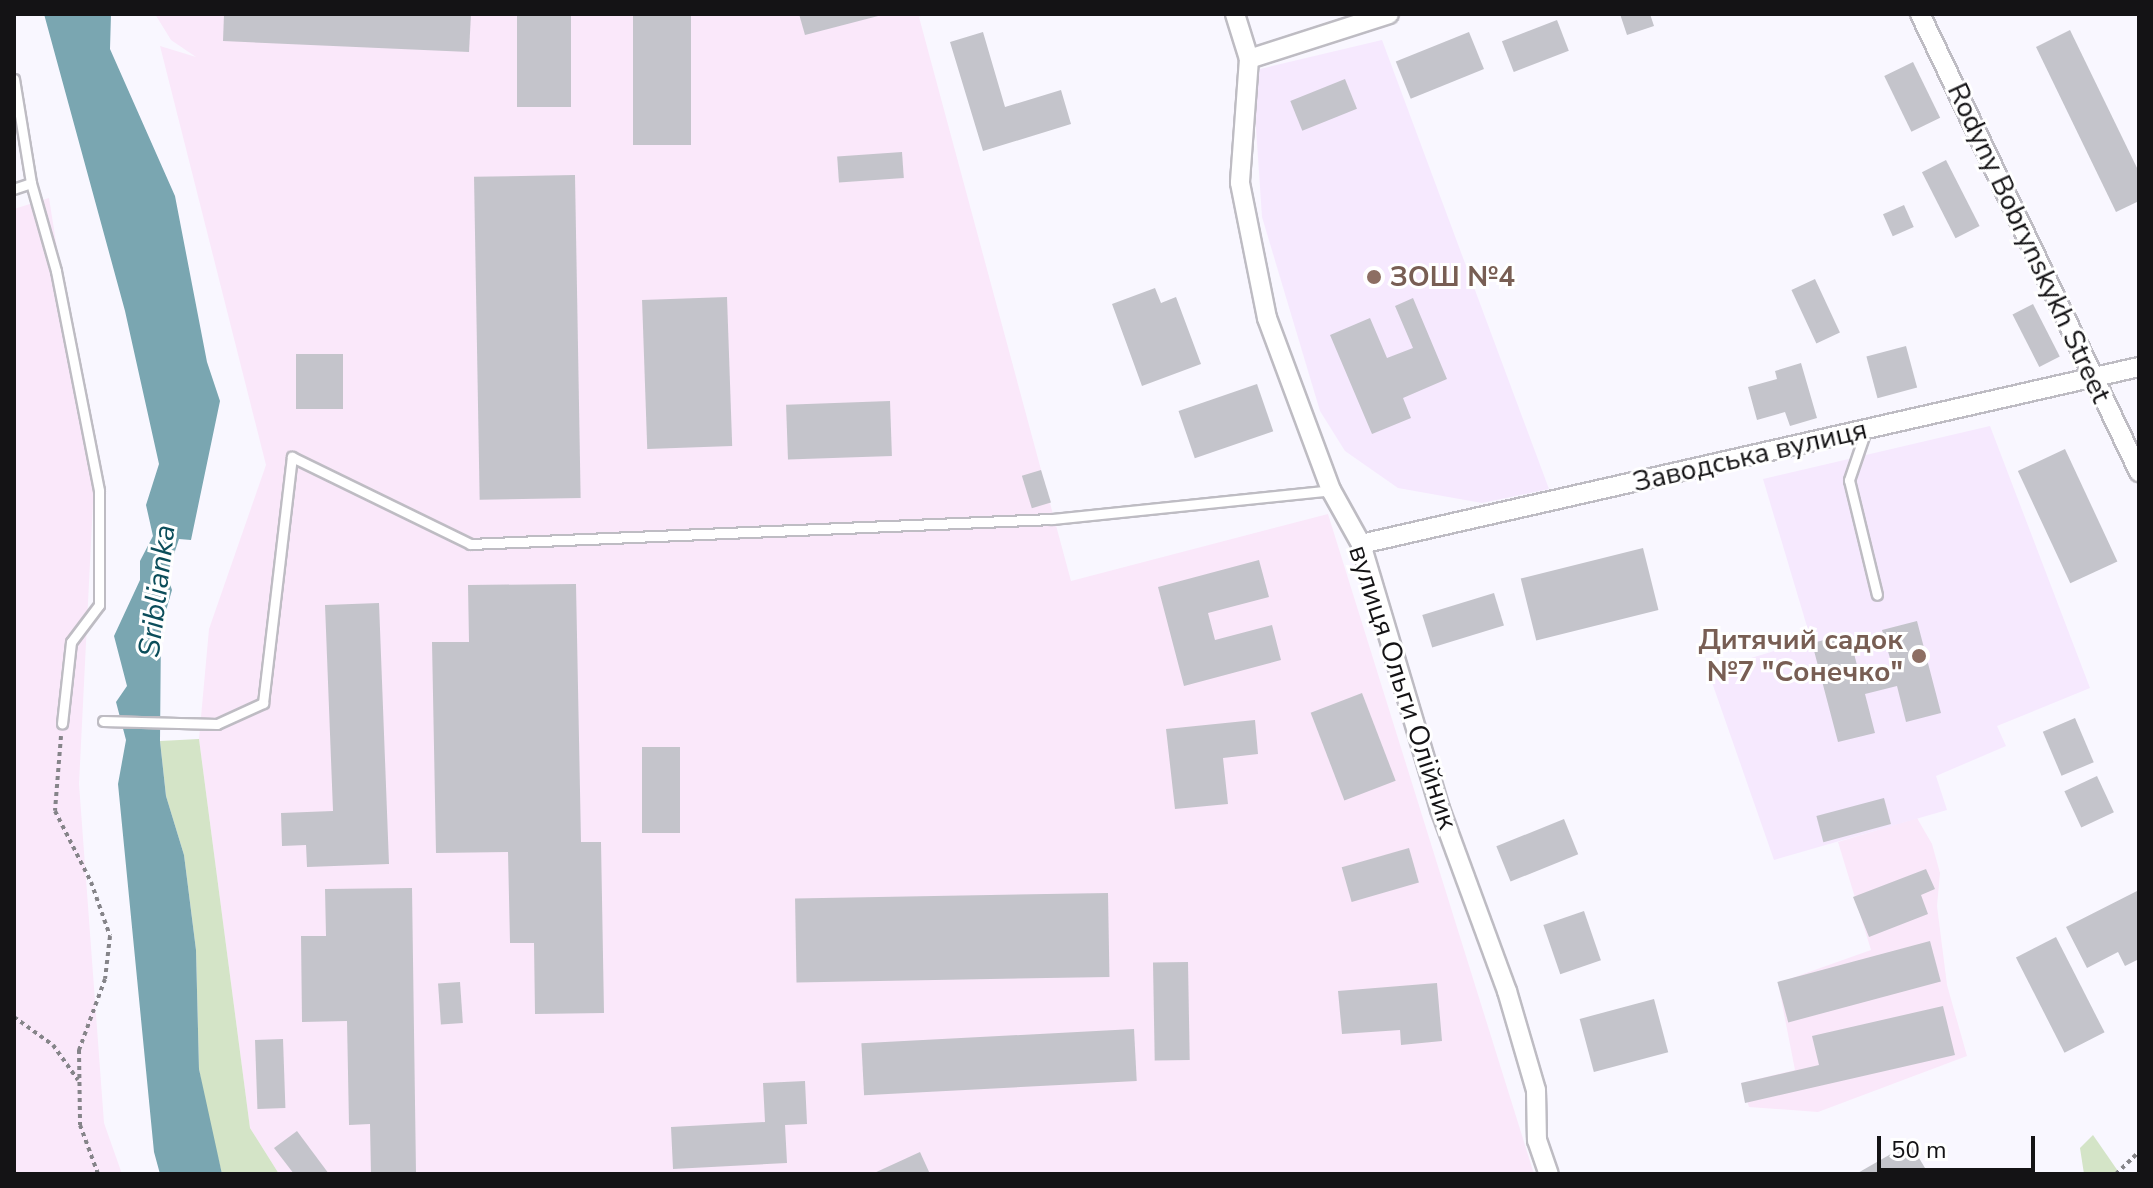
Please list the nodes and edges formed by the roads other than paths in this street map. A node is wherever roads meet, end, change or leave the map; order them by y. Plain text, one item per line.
1 (1235, 14) edge
2 (1389, 14) edge
3 (1920, 14) edge
4 (1249, 59) junction
5 (14, 79) edge
6 (31, 183) junction
7 (14, 189) edge
8 (2139, 367) edge
9 (2092, 379) junction
10 (1866, 430) junction
11 (2139, 472) edge
12 (1331, 490) junction
13 (1361, 544) junction
14 (1877, 595) dead end
15 (103, 721) dead end
16 (62, 724) road end
17 (1549, 1174) edge

1 - 4 street, вулиця Ольги Олійник
2 - 4 street
3 - 9 street, Rodyny Bobrynskykh Street
4 - 12 street, вулиця Ольги Олійник
5 - 6 lane
6 - 7 lane
6 - 16 lane
8 - 9 street, Заводська вулиця
9 - 10 street, Заводська вулиця
9 - 11 street, Rodyny Bobrynskykh Street
10 - 13 street, Заводська вулиця
10 - 14 lane
12 - 13 street, вулиця Ольги Олійник
12 - 15 lane
13 - 17 street, вулиця Ольги Олійник

